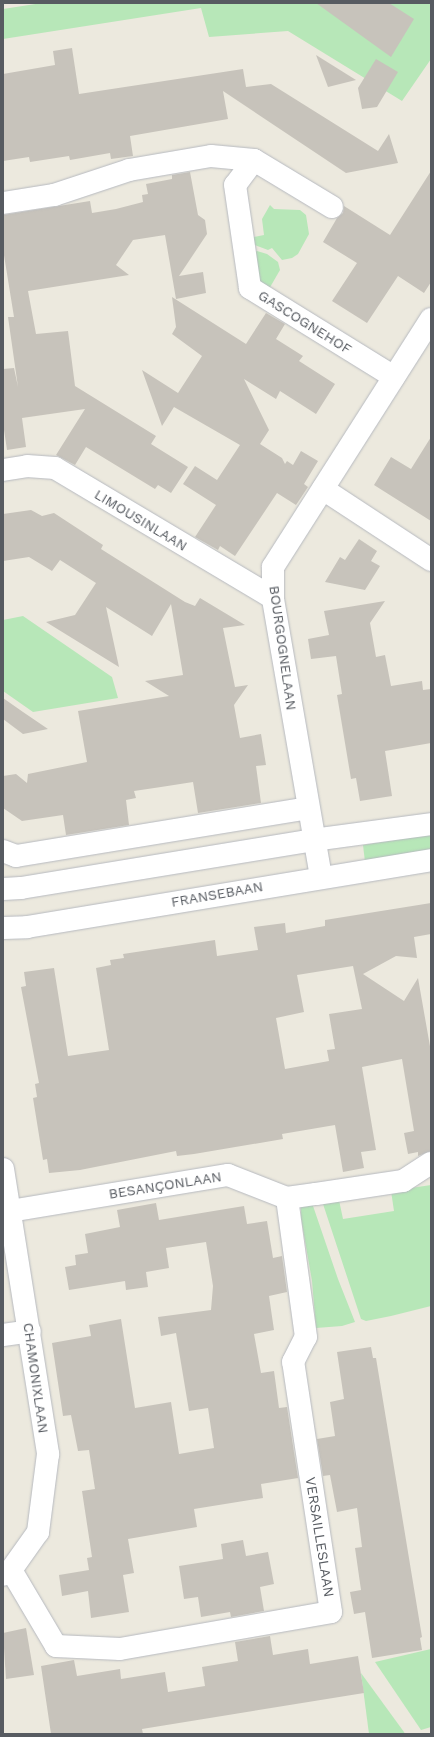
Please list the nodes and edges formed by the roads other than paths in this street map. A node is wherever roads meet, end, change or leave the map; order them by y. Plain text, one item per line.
1 (254, 160) junction
2 (3, 203) edge
3 (332, 207) dead end
4 (431, 319) edge
5 (394, 377) junction
6 (3, 470) edge
7 (323, 489) junction
8 (431, 560) edge
9 (273, 598) junction
10 (308, 808) junction
11 (431, 824) edge
12 (314, 840) junction
13 (3, 852) edge
14 (431, 860) edge
15 (321, 877) junction
16 (3, 889) edge
17 (3, 928) edge
18 (431, 1163) edge
19 (3, 1170) edge
20 (286, 1198) junction
21 (10, 1211) junction
22 (30, 1331) junction
23 (3, 1335) edge
24 (7, 1572) edge

1 - 2 street
1 - 3 street
1 - 5 street, GASCOGNEHOF
4 - 5 street, BOURGOGNELAAN
5 - 7 street, BOURGOGNELAAN
6 - 9 street, LIMOUSINLAAN
7 - 8 street
7 - 9 street, BOURGOGNELAAN
9 - 10 street, BOURGOGNELAAN
10 - 12 street, BOURGOGNELAAN
10 - 13 street
11 - 12 street
12 - 15 street, BOURGOGNELAAN
12 - 16 street
14 - 15 street, FRANSEBAAN
15 - 17 street, FRANSEBAAN
18 - 20 street, BESANÇONLAAN
19 - 21 street, CHAMONIXLAAN
20 - 21 street, BESANÇONLAAN
20 - 24 street, VERSAILLESLAAN
21 - 22 street, CHAMONIXLAAN
22 - 23 street
22 - 24 street, CHAMONIXLAAN

